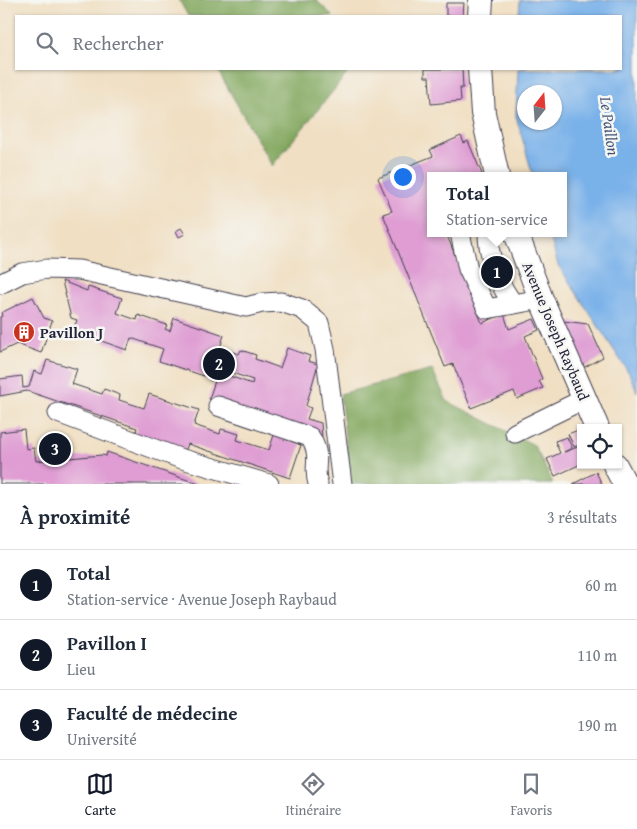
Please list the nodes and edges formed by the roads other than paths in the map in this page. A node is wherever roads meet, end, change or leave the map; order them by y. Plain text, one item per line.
1 (481, 0) edge
2 (480, 15) edge
3 (480, 70) edge
4 (495, 172) edge
5 (461, 237) edge
6 (488, 237) edge
7 (518, 237) edge
8 (0, 284) edge
9 (541, 299) junction
10 (514, 304) junction
11 (584, 399) junction
12 (218, 406) dead end
13 (58, 413) dead end
14 (595, 424) edge
15 (515, 433) dead end
16 (618, 469) edge
17 (269, 484) edge
18 (318, 484) edge
19 (342, 484) edge
20 (625, 484) edge

1 - 2 main road
3 - 4 main road
5 - 10 lane
6 - 10 lane
7 - 9 main road, Avenue Joseph Raybaud
8 - 19 lane
9 - 10 lane
9 - 11 main road, Avenue Joseph Raybaud
11 - 14 main road, Avenue Joseph Raybaud
11 - 15 lane
12 - 18 lane
13 - 17 lane
16 - 20 main road

